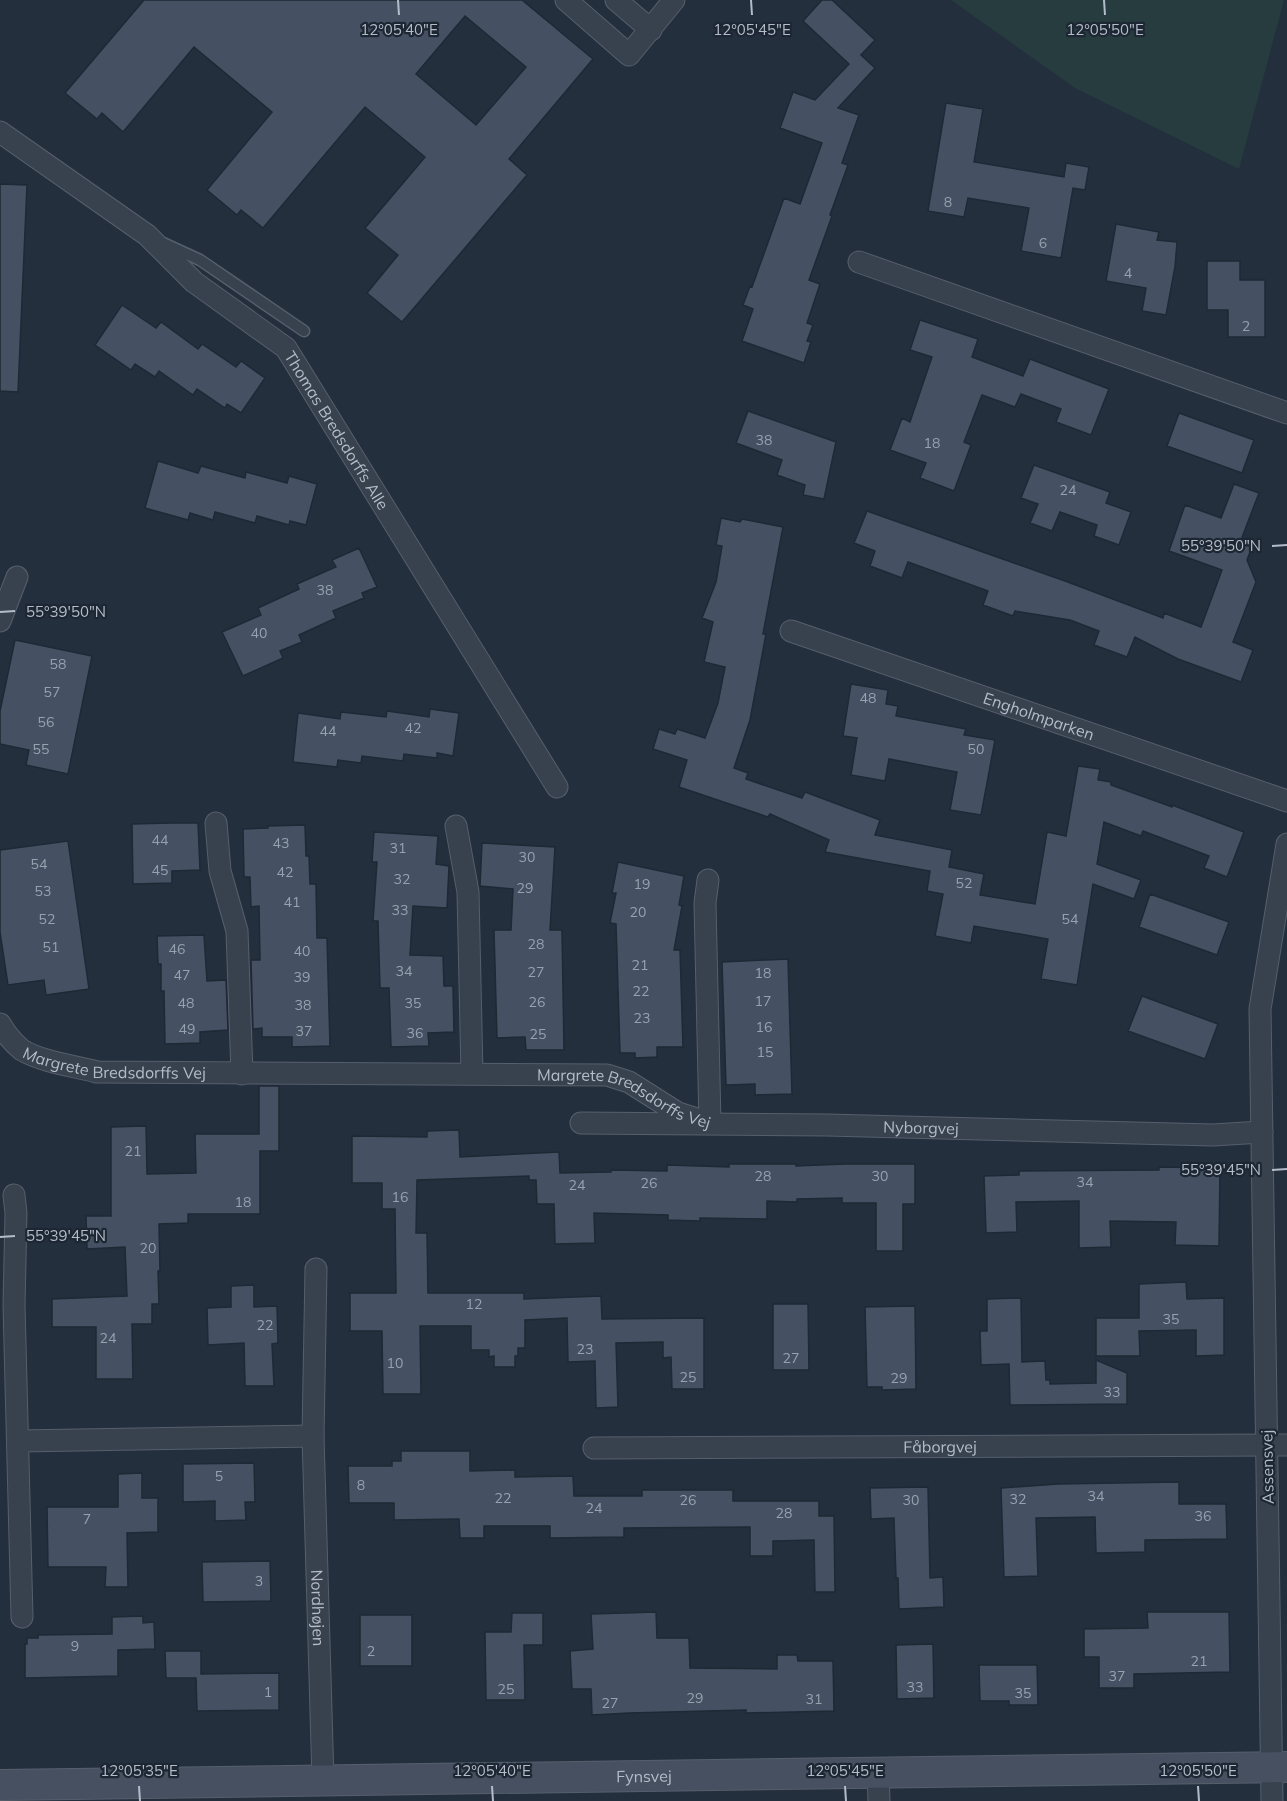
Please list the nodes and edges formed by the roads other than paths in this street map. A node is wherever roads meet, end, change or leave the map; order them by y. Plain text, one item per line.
1 (566, 0) edge
2 (616, 0) edge
3 (675, 0) edge
4 (651, 30) junction
5 (0, 132) edge
6 (147, 235) junction
7 (859, 262) dead end
8 (304, 331) dead end
9 (1287, 413) edge
10 (17, 577) dead end
11 (0, 621) edge
12 (791, 630) dead end
13 (557, 787) dead end
14 (1287, 801) edge
15 (216, 823) dead end
16 (456, 826) dead end
17 (1287, 844) edge
18 (708, 880) dead end
19 (0, 1024) edge
20 (242, 1074) junction
21 (472, 1074) junction
22 (581, 1123) dead end
23 (710, 1124) junction
24 (1262, 1132) junction
25 (14, 1196) dead end
26 (316, 1269) dead end
27 (312, 1436) junction
28 (19, 1441) junction
29 (1277, 1445) edge
30 (594, 1448) dead end
31 (22, 1617) dead end
32 (1279, 1767) edge
33 (323, 1780) junction
34 (0, 1785) edge
35 (878, 1787) edge
36 (1272, 1801) edge

1 - 4 street
2 - 4 street
3 - 4 street
5 - 6 street, Thomas Bredsdorffs Alle
6 - 8 lane
6 - 13 street, Thomas Bredsdorffs Alle
7 - 9 street
10 - 11 street
12 - 14 street, Engholmparken
15 - 20 street
16 - 21 street
17 - 24 street
18 - 23 street, Margrete Bredsdorffs Vej
19 - 20 street, Margrete Bredsdorffs Vej
20 - 21 street, Margrete Bredsdorffs Vej
21 - 23 street, Margrete Bredsdorffs Vej
22 - 23 street, Nyborgvej
23 - 24 street, Nyborgvej
24 - 29 street, Assensvej
25 - 28 street
26 - 27 street, Nordhøjen
27 - 28 street
27 - 33 street, Nordhøjen
28 - 31 street
29 - 30 street, Fåborgvej
29 - 32 street, Assensvej
32 - 35 street, Fynsvej
32 - 36 street, Assensvej
33 - 34 street, Fynsvej
33 - 35 street, Fynsvej

